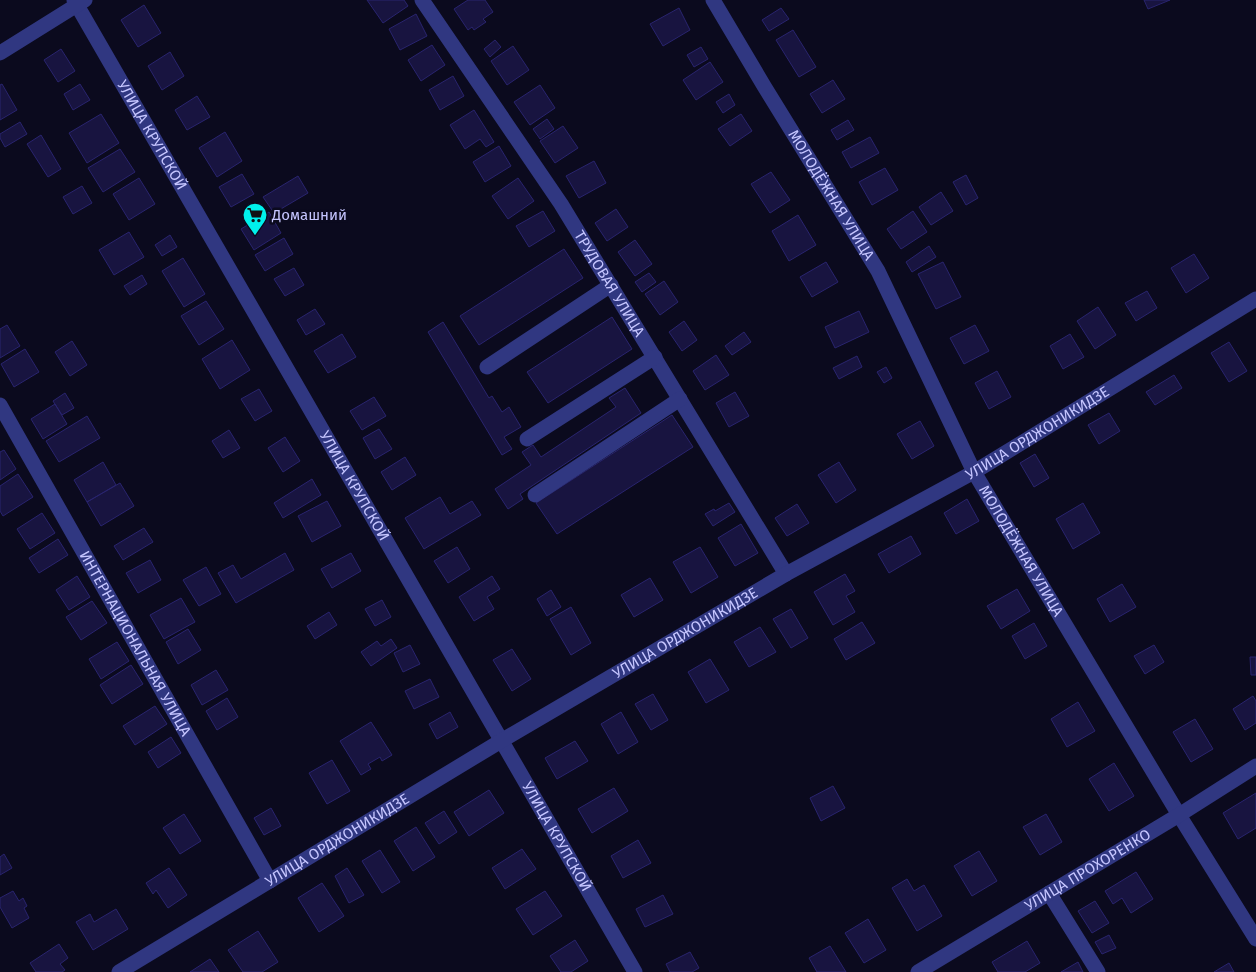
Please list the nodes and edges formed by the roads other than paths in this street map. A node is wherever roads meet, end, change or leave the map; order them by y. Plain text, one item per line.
1 (422, 0) edge
2 (713, 0) edge
3 (79, 2) edge
4 (0, 54) edge
5 (611, 285) junction
6 (1256, 299) edge
7 (655, 357) junction
8 (487, 367) dead end
9 (680, 399) junction
10 (0, 405) edge
11 (527, 439) dead end
12 (974, 472) junction
13 (535, 495) dead end
14 (786, 574) junction
15 (501, 741) junction
16 (1256, 766) edge
17 (1179, 815) junction
18 (270, 881) junction
19 (1049, 893) junction
20 (1256, 939) edge
21 (119, 972) edge
22 (635, 972) edge
23 (918, 972) edge
24 (1098, 972) edge

1 - 5 street, ТРУДОВАЯ УЛИЦА
2 - 12 street, МОЛОДЁЖНАЯ УЛИЦА
3 - 4 street
3 - 15 street, УЛИЦА КРУПСКОЙ
5 - 7 street, ТРУДОВАЯ УЛИЦА
5 - 8 street
6 - 12 street, УЛИЦА ОРДЖОНИКИДЗЕ
7 - 9 street, ТРУДОВАЯ УЛИЦА
7 - 11 street
9 - 13 street
9 - 14 street, ТРУДОВАЯ УЛИЦА
10 - 18 street, ИНТЕРНАЦИОНАЛЬНАЯ УЛИЦА
12 - 14 street, УЛИЦА ОРДЖОНИКИДЗЕ
12 - 17 street, МОЛОДЁЖНАЯ УЛИЦА
14 - 15 street, УЛИЦА ОРДЖОНИКИДЗЕ
15 - 18 street, УЛИЦА ОРДЖОНИКИДЗЕ
15 - 22 street, УЛИЦА КРУПСКОЙ
16 - 17 street, УЛИЦА ПРОХОРЕНКО
17 - 19 street, УЛИЦА ПРОХОРЕНКО
17 - 20 street, МОЛОДЁЖНАЯ УЛИЦА
18 - 21 street, УЛИЦА ОРДЖОНИКИДЗЕ
19 - 23 street, УЛИЦА ПРОХОРЕНКО
19 - 24 street

